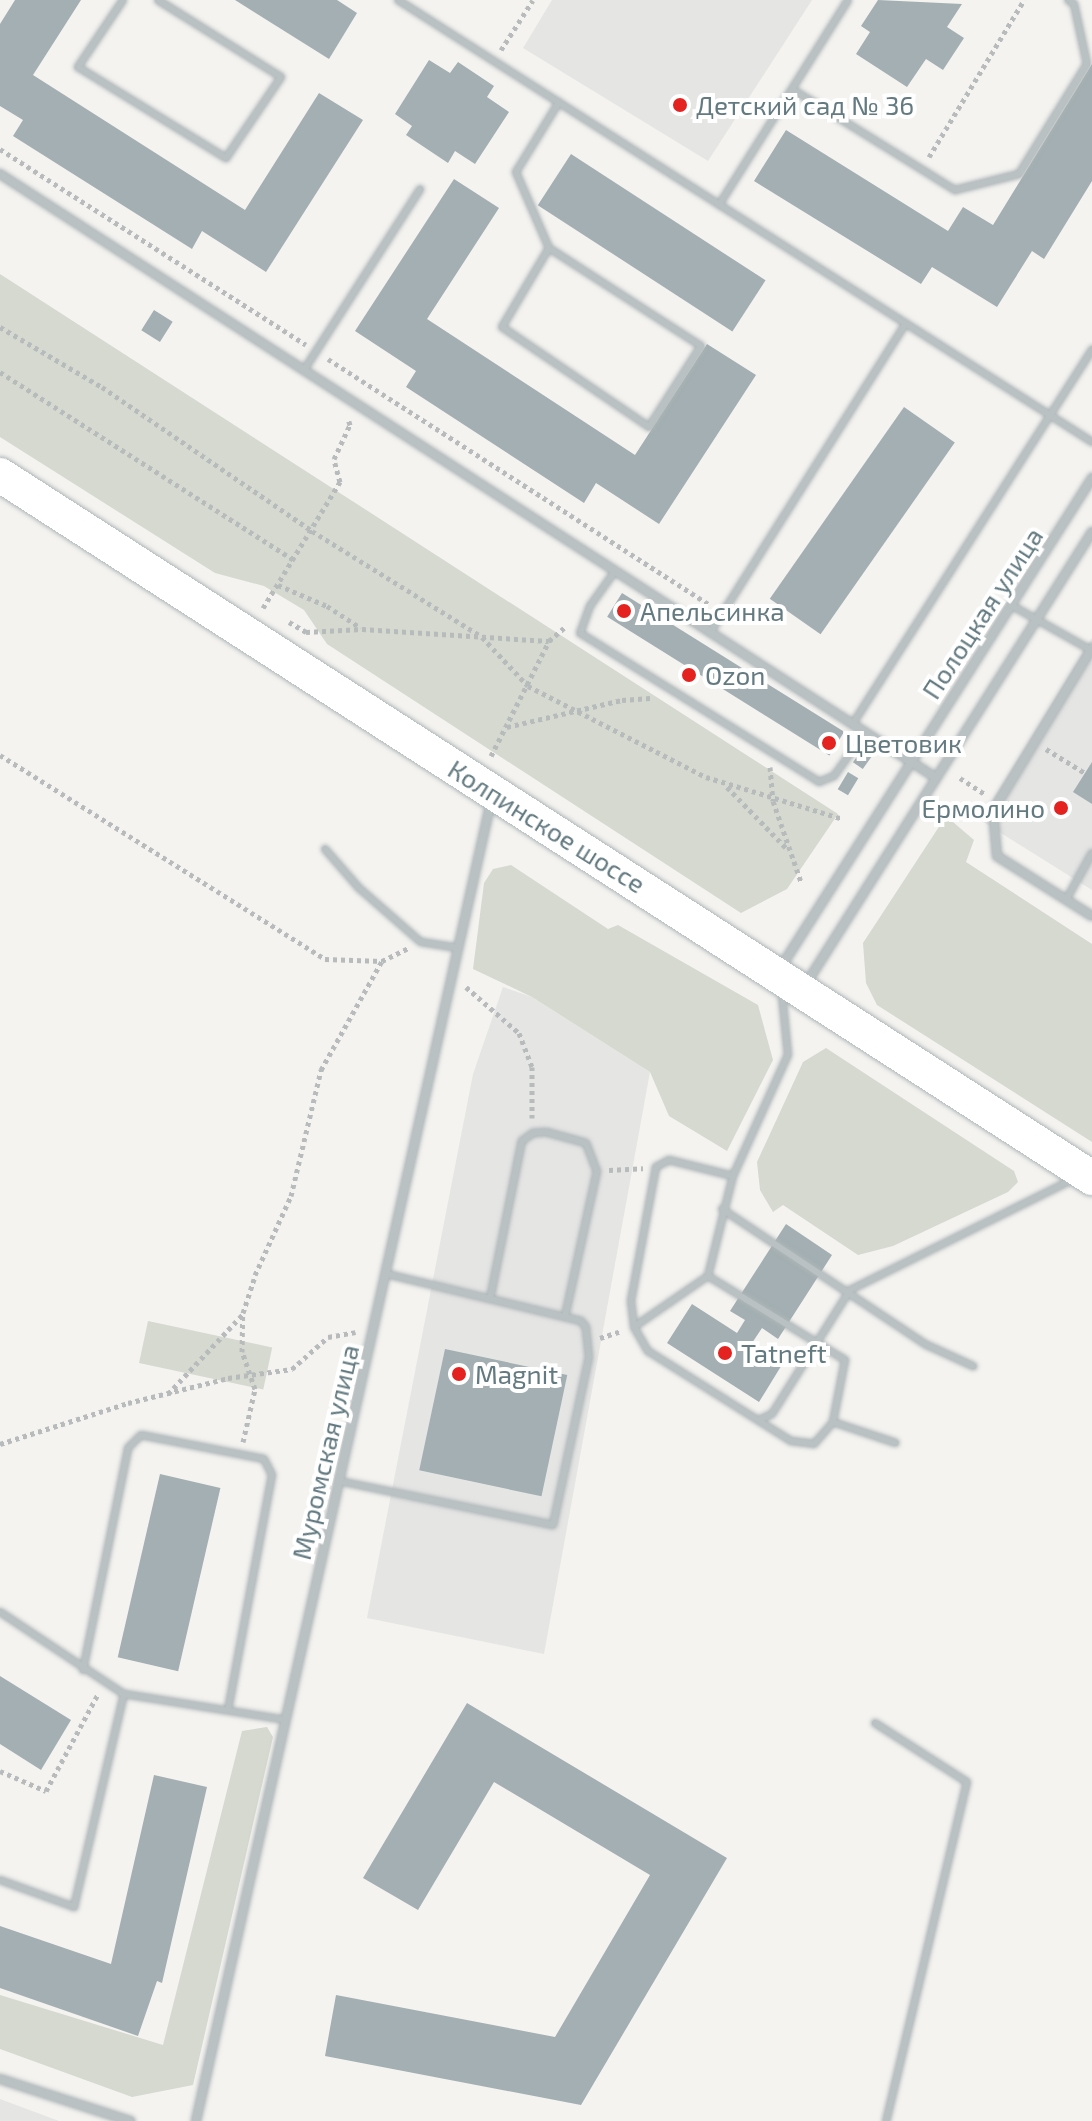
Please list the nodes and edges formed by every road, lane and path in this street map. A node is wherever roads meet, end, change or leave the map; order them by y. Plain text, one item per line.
1 (123, 0) edge
2 (158, 0) edge
3 (398, 0) edge
4 (533, 0) edge
5 (848, 0) edge
6 (1024, 0) edge
7 (1068, 0) edge
8 (494, 61) junction
9 (792, 89) junction
10 (559, 102) junction
11 (0, 149) edge
12 (922, 169) junction
13 (0, 174) edge
14 (420, 189) dead end
15 (719, 205) junction
16 (549, 248) junction
17 (905, 324) junction
18 (0, 327) edge
19 (1092, 349) edge
20 (316, 351) junction
21 (304, 370) junction
22 (344, 370) junction
23 (0, 372) edge
24 (342, 395) junction
25 (1049, 415) junction
26 (1092, 442) edge
27 (0, 475) edge
28 (1092, 478) edge
29 (312, 531) junction
30 (1092, 532) edge
31 (294, 560) junction
32 (615, 571) junction
33 (278, 585) junction
34 (250, 601) dead end
35 (1011, 605) junction
36 (590, 606) junction
37 (263, 608) junction
38 (722, 613) junction
39 (274, 614) dead end
40 (284, 620) dead end
41 (1036, 620) junction
42 (362, 629) junction
43 (710, 633) junction
44 (482, 637) junction
45 (549, 641) junction
46 (1091, 649) edge
47 (528, 686) junction
48 (683, 697) junction
49 (578, 710) junction
50 (852, 725) junction
51 (505, 727) junction
52 (865, 733) junction
53 (1035, 742) junction
54 (769, 750) junction
55 (0, 755) edge
56 (489, 758) dead end
57 (911, 762) junction
58 (1085, 773) dead end
59 (936, 778) junction
60 (960, 778) dead end
61 (723, 783) junction
62 (493, 793) junction
63 (773, 801) junction
64 (998, 803) junction
65 (843, 819) dead end
66 (325, 849) dead end
67 (789, 851) junction
68 (1092, 853) edge
69 (801, 882) dead end
70 (1066, 900) junction
71 (1092, 916) edge
72 (421, 942) junction
73 (459, 948) junction
74 (382, 961) junction
75 (452, 977) junction
76 (790, 980) junction
77 (533, 1133) junction
78 (656, 1167) junction
79 (597, 1171) junction
80 (733, 1176) junction
81 (1088, 1176) edge
82 (722, 1209) junction
83 (386, 1274) junction
84 (708, 1276) junction
85 (850, 1290) junction
86 (490, 1299) junction
87 (243, 1313) junction
88 (565, 1317) junction
89 (634, 1327) junction
90 (373, 1332) junction
91 (591, 1341) junction
92 (817, 1344) junction
93 (973, 1366) dead end
94 (251, 1375) junction
95 (166, 1395) junction
96 (759, 1420) junction
97 (833, 1422) junction
98 (896, 1443) dead end
99 (0, 1444) edge
100 (241, 1455) junction
101 (339, 1481) junction
102 (0, 1612) edge
103 (83, 1670) junction
104 (104, 1683) junction
105 (124, 1694) junction
106 (228, 1710) junction
107 (286, 1720) junction
108 (875, 1723) dead end
109 (0, 1771) edge
110 (0, 1880) edge
111 (0, 2079) edge
112 (130, 2121) edge
113 (196, 2121) edge
114 (886, 2121) edge

1 - 2 lane
3 - 8 lane
4 - 8 path
5 - 9 lane
6 - 12 path
7 - 12 lane
8 - 10 lane
9 - 12 lane
9 - 15 lane
10 - 15 lane
10 - 16 lane
11 - 20 path
13 - 21 street
14 - 20 lane
15 - 17 lane
16 - 16 lane
17 - 25 lane
17 - 38 lane
18 - 29 path
19 - 25 lane
20 - 21 lane
20 - 22 path
21 - 24 street
22 - 24 path
22 - 38 path
23 - 31 path
24 - 29 path
24 - 32 street
25 - 26 lane
25 - 50 lane
27 - 62 main road, Колпинское шоссе
28 - 35 street, Полоцкая улица
29 - 31 path
29 - 44 path
30 - 41 street, Полоцкая улица
31 - 33 path
32 - 36 lane
32 - 43 street
33 - 37 path
33 - 42 path
34 - 37 path
35 - 41 lane
35 - 57 street, Полоцкая улица
36 - 45 path
36 - 48 lane
37 - 39 path
38 - 43 lane
40 - 42 path
41 - 46 lane
41 - 59 street, Полоцкая улица
42 - 44 path
43 - 50 street
44 - 45 path
44 - 47 path
45 - 47 path
46 - 53 street
47 - 49 path
47 - 51 path
48 - 49 path
48 - 54 lane
49 - 51 path
49 - 61 path
50 - 52 street
51 - 56 path
52 - 54 lane
52 - 57 street
53 - 58 path
53 - 64 street
54 - 63 path
55 - 74 path
57 - 59 street
57 - 76 street, Полоцкая улица
59 - 76 street, Полоцкая улица
60 - 64 path
61 - 63 path
61 - 67 path
62 - 73 street, Муромская улица
62 - 76 main road, Колпинское шоссе
63 - 65 path
63 - 67 path
64 - 70 street
66 - 72 lane
67 - 69 path
68 - 70 lane
70 - 71 street
72 - 73 lane
72 - 74 path
73 - 75 street, Муромская улица
74 - 87 path
75 - 77 path
75 - 83 street, Муромская улица
76 - 80 lane
76 - 81 main road, Колпинское шоссе
77 - 79 lane
77 - 86 lane
78 - 79 path
78 - 80 lane
78 - 89 lane
79 - 88 lane
80 - 82 lane
81 - 85 lane
82 - 84 lane
82 - 85 lane
83 - 86 lane
83 - 90 street, Муромская улица
84 - 89 lane
84 - 92 lane
85 - 92 lane
85 - 93 lane
86 - 88 lane
87 - 94 path
87 - 95 path
88 - 91 lane
89 - 91 path
89 - 96 lane
90 - 94 path
90 - 101 street, Муромская улица
91 - 101 lane
92 - 96 lane
92 - 97 lane
94 - 95 path
94 - 100 path
95 - 99 path
96 - 97 lane
97 - 98 lane
100 - 103 lane
100 - 106 lane
101 - 107 street, Муромская улица
102 - 103 lane
103 - 104 lane
104 - 105 lane
104 - 109 path
105 - 106 lane
105 - 110 lane
106 - 107 lane
107 - 113 street, Муромская улица
108 - 114 lane
111 - 112 street

